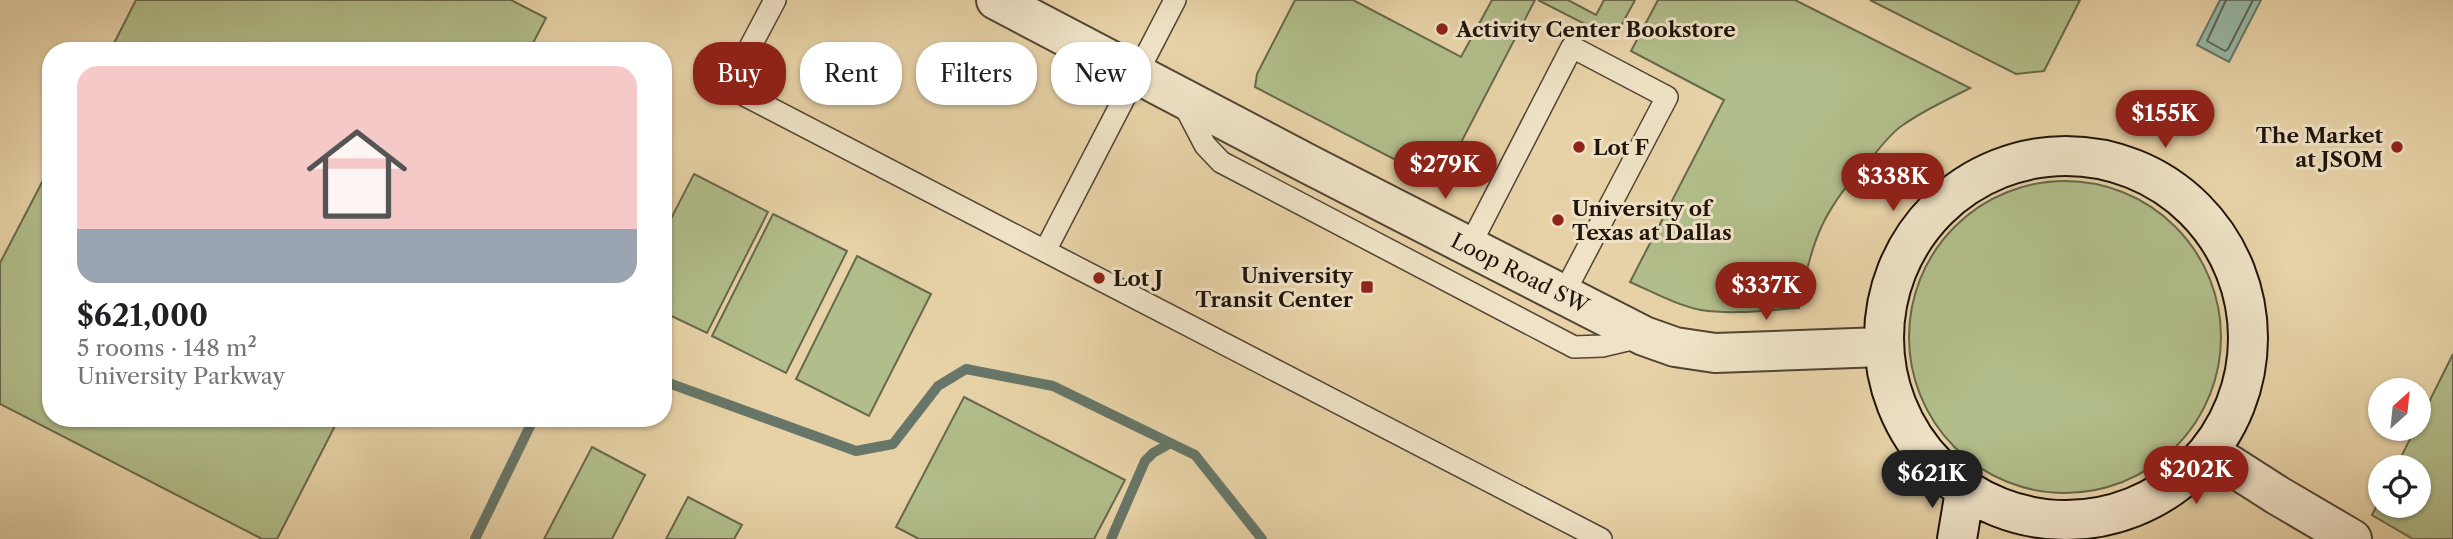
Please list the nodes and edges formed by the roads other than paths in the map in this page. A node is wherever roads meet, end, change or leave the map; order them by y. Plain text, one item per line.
1 (775, 0) edge
2 (996, 0) edge
3 (1175, 0) edge
4 (1076, 42) edge
5 (1151, 47) edge
6 (1151, 81) edge
7 (1180, 96) junction
8 (1121, 105) edge
9 (1469, 247) junction
10 (1045, 251) junction
11 (1563, 295) junction
12 (1644, 336) junction
13 (1882, 347) junction
14 (2213, 454) junction
15 (1965, 491) junction
16 (2063, 531) edge
17 (1601, 539) edge
18 (1957, 539) edge
19 (2352, 539) edge

1 - 10 lane
2 - 4 street, Loop Road SW
3 - 5 lane
6 - 7 street, Loop Road SW
7 - 9 street, Loop Road SW
7 - 12 lane
8 - 10 lane
9 - 11 street, Loop Road SW
9 - 11 lane
10 - 17 lane
11 - 12 street, Loop Road SW
12 - 13 street, Loop Road SW
13 - 14 street
13 - 15 street
14 - 16 street
14 - 19 street
15 - 16 street
15 - 18 street

